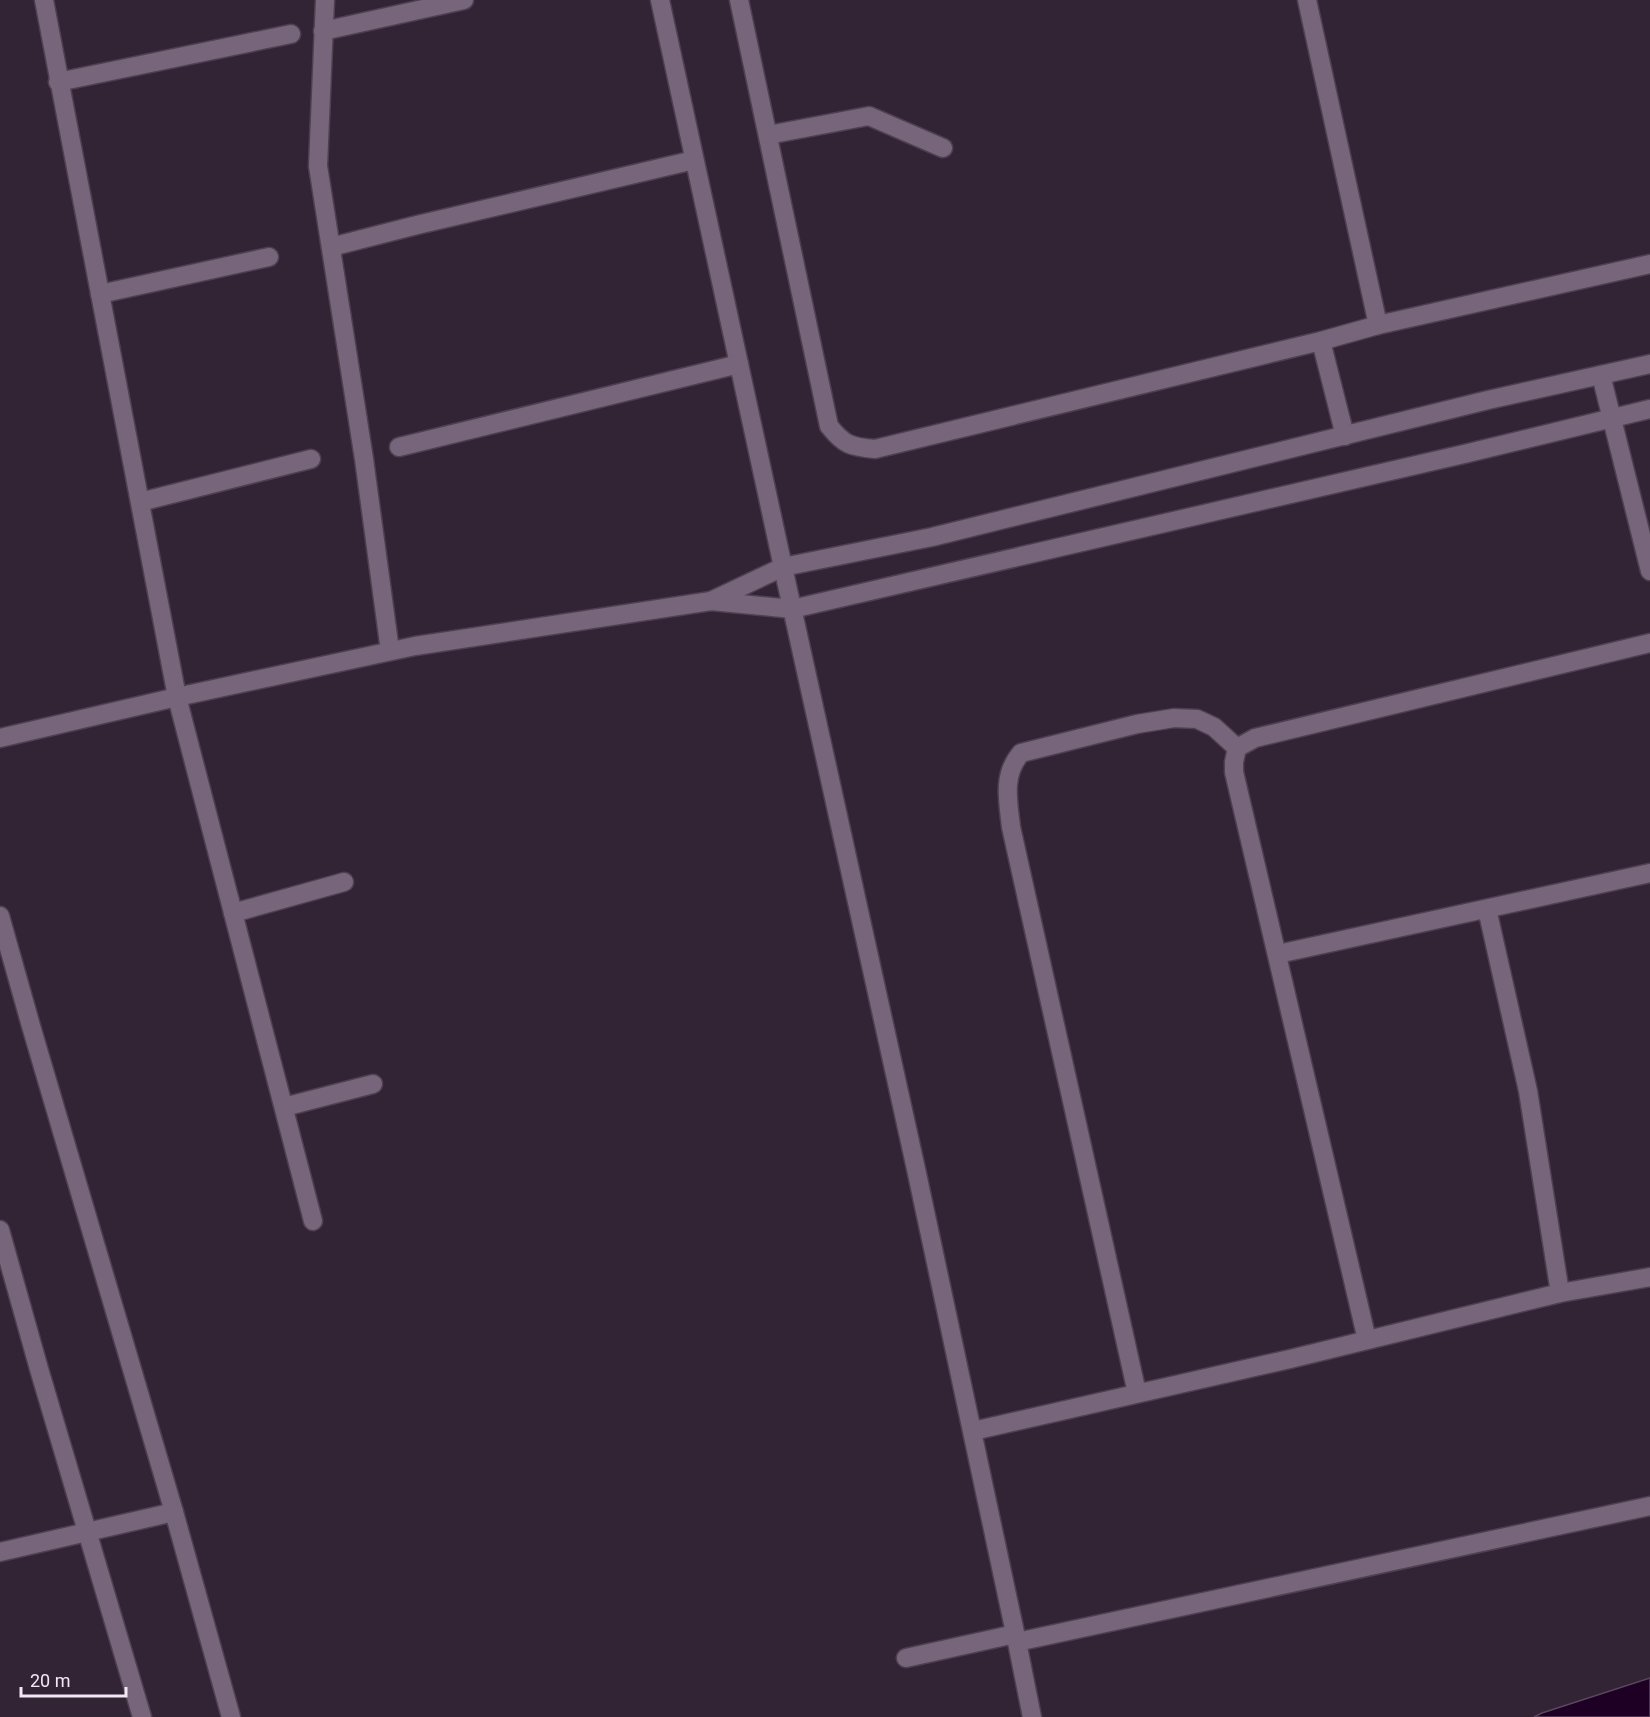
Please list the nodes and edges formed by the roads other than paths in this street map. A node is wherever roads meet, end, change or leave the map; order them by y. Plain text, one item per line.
1 (44, 0) edge
2 (325, 0) edge
3 (464, 0) edge
4 (660, 0) edge
5 (739, 0) edge
6 (1307, 0) edge
7 (323, 31) junction
8 (291, 34) dead end
9 (58, 82) junction
10 (768, 135) junction
11 (943, 148) dead end
12 (694, 160) junction
13 (331, 247) junction
14 (269, 257) dead end
15 (1650, 264) edge
16 (99, 294) junction
17 (1378, 326) junction
18 (1322, 341) junction
19 (739, 364) junction
20 (1650, 364) edge
21 (1601, 375) junction
22 (1650, 409) edge
23 (1612, 418) junction
24 (1345, 436) junction
25 (399, 447) dead end
26 (311, 459) dead end
27 (140, 502) junction
28 (783, 567) junction
29 (1650, 571) edge
30 (711, 601) junction
31 (792, 609) junction
32 (1650, 643) edge
33 (390, 651) junction
34 (177, 696) junction
35 (0, 738) edge
36 (1237, 748) junction
37 (1650, 873) edge
38 (344, 882) dead end
39 (1487, 909) junction
40 (233, 913) junction
41 (0, 916) edge
42 (1278, 954) junction
43 (373, 1084) dead end
44 (284, 1107) junction
45 (313, 1221) dead end
46 (0, 1230) edge
47 (1650, 1277) edge
48 (1560, 1293) junction
49 (1367, 1340) junction
50 (1137, 1393) junction
51 (973, 1431) junction
52 (1650, 1506) edge
53 (174, 1512) junction
54 (87, 1532) junction
55 (0, 1552) edge
56 (1016, 1638) junction
57 (906, 1658) dead end
58 (142, 1717) edge
59 (231, 1717) edge
60 (1032, 1717) edge

1 - 9 street
2 - 7 street
3 - 7 street
4 - 12 street
5 - 10 street
6 - 17 street
7 - 13 street
8 - 9 street
9 - 16 street
10 - 11 street
10 - 18 street
12 - 13 street
12 - 19 street
13 - 33 street
14 - 16 street
15 - 17 street
16 - 27 street
17 - 18 street
18 - 24 street
19 - 25 street
19 - 28 street
20 - 21 street
21 - 23 street
21 - 24 street
22 - 23 street
23 - 29 street
23 - 31 street
24 - 28 street
26 - 27 street
27 - 34 street
28 - 30 street
28 - 31 street
30 - 31 street
30 - 33 street
31 - 51 street
32 - 36 street
33 - 34 street
34 - 35 street
34 - 40 street
36 - 42 street
36 - 50 street
37 - 39 street
38 - 40 street
39 - 42 street
39 - 48 street
40 - 44 street
41 - 53 street
42 - 49 street
43 - 44 street
44 - 45 street
46 - 54 street
47 - 48 street
48 - 49 street
49 - 50 street
50 - 51 street
51 - 56 street
52 - 56 street
53 - 54 street
53 - 59 street
54 - 55 street
54 - 58 street
56 - 57 street
56 - 60 street

